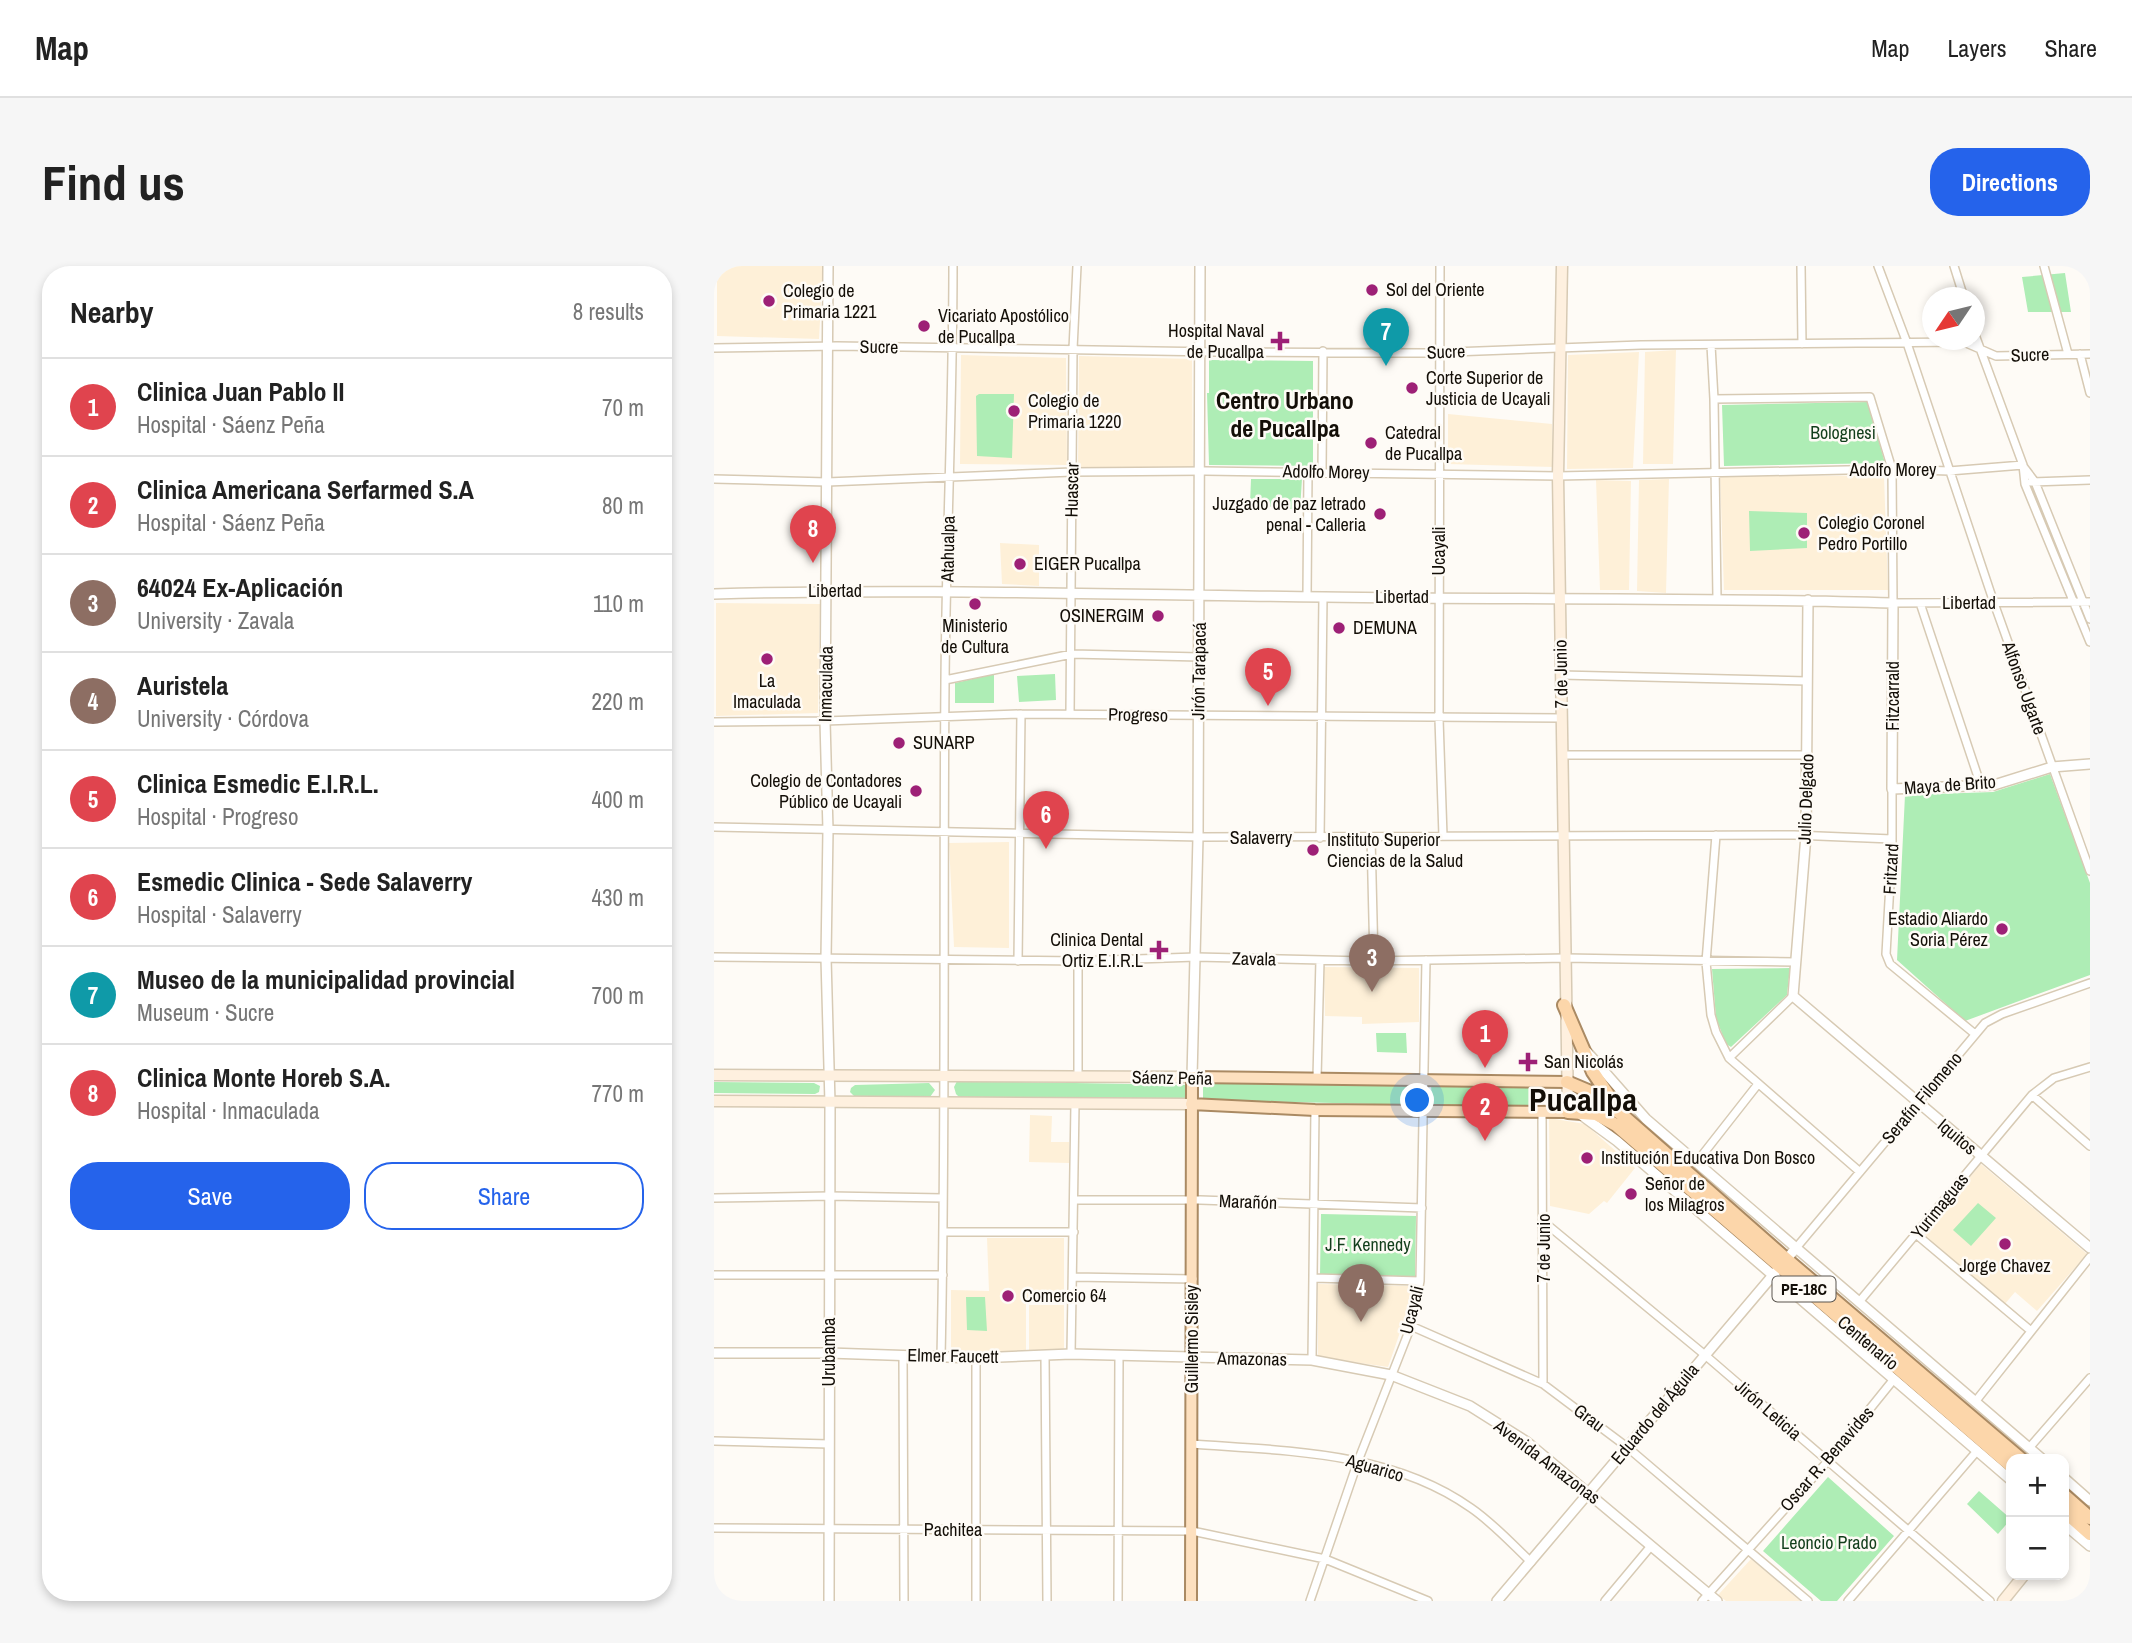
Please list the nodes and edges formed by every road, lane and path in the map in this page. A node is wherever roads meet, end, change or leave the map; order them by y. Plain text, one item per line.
1 (828, 266) edge
2 (953, 266) edge
3 (1077, 266) edge
4 (1200, 266) edge
5 (1440, 266) edge
6 (1562, 266) edge
7 (1801, 266) edge
8 (1878, 266) edge
9 (1954, 266) edge
10 (2044, 266) edge
11 (1961, 287) edge
12 (1907, 343) junction
13 (1922, 343) edge
14 (1802, 344) junction
15 (1711, 345) junction
16 (826, 346) junction
17 (714, 348) edge
18 (953, 348) junction
19 (1560, 348) junction
20 (1073, 349) junction
21 (1980, 350) edge
22 (1982, 350) edge
23 (1199, 351) junction
24 (1323, 351) junction
25 (1441, 352) junction
26 (2068, 354) junction
27 (2080, 354) junction
28 (2090, 354) edge
29 (2090, 393) edge
30 (1714, 399) junction
31 (2023, 465) junction
32 (1892, 469) junction
33 (1072, 471) junction
34 (1200, 471) junction
35 (1322, 471) junction
36 (1715, 471) junction
37 (1948, 471) junction
38 (1308, 472) junction
39 (1439, 473) junction
40 (1558, 476) junction
41 (949, 477) junction
42 (714, 479) edge
43 (2090, 480) edge
44 (827, 482) junction
45 (2035, 482) junction
46 (2025, 484) junction
47 (827, 591) junction
48 (947, 592) junction
49 (1071, 593) junction
50 (714, 594) edge
51 (1200, 596) junction
52 (1307, 597) junction
53 (1323, 597) junction
54 (1439, 598) junction
55 (1560, 598) junction
56 (1717, 598) junction
57 (1808, 600) junction
58 (2083, 602) edge
59 (1893, 603) junction
60 (1920, 603) junction
61 (1994, 603) junction
62 (2090, 619) edge
63 (2090, 642) edge
64 (1072, 654) junction
65 (1200, 657) junction
66 (1561, 676) junction
67 (945, 680) junction
68 (1807, 681) junction
69 (1021, 714) junction
70 (1070, 714) junction
71 (1199, 716) junction
72 (1320, 716) junction
73 (945, 718) junction
74 (1562, 718) junction
75 (1439, 719) junction
76 (825, 721) junction
77 (714, 722) edge
78 (1562, 755) junction
79 (1808, 755) junction
80 (2090, 764) edge
81 (2052, 767) junction
82 (1981, 786) junction
83 (1892, 789) junction
84 (714, 827) edge
85 (828, 830) junction
86 (946, 832) junction
87 (1018, 834) junction
88 (1716, 835) junction
89 (1806, 835) junction
90 (1443, 836) junction
91 (1198, 837) junction
92 (1371, 837) junction
93 (1563, 837) junction
94 (1320, 838) junction
95 (1892, 839) junction
96 (2086, 850) edge
97 (2090, 870) edge
98 (714, 957) edge
99 (1196, 957) junction
100 (826, 958) junction
101 (1566, 958) junction
102 (1320, 960) junction
103 (1426, 960) junction
104 (943, 961) junction
105 (1018, 961) junction
106 (1077, 961) junction
107 (1374, 961) junction
108 (1706, 962) junction
109 (1795, 962) junction
110 (2090, 984) edge
111 (1793, 996) junction
112 (1564, 1005) junction
113 (1975, 1034) junction
114 (1582, 1046) junction
115 (1729, 1058) junction
116 (2090, 1067) edge
117 (714, 1075) edge
118 (830, 1076) junction
119 (944, 1077) junction
120 (1078, 1077) junction
121 (1192, 1077) junction
122 (1317, 1078) junction
123 (1425, 1079) junction
124 (1567, 1082) junction
125 (1758, 1084) junction
126 (2032, 1095) junction
127 (714, 1101) edge
128 (830, 1103) junction
129 (1918, 1103) junction
130 (945, 1104) junction
131 (1075, 1104) junction
132 (1191, 1104) junction
133 (1315, 1110) junction
134 (1423, 1110) junction
135 (1542, 1112) junction
136 (1573, 1112) junction
137 (1595, 1114) joint
138 (1621, 1114) junction
139 (2090, 1146) edge
140 (1980, 1157) junction
141 (1696, 1163) junction
142 (1860, 1171) junction
143 (830, 1196) junction
144 (714, 1198) edge
145 (943, 1199) junction
146 (1193, 1199) junction
147 (1074, 1200) junction
148 (1314, 1204) junction
149 (1422, 1208) junction
150 (1544, 1222) junction
151 (944, 1232) junction
152 (1074, 1232) junction
153 (1917, 1235) junction
154 (1796, 1248) junction
155 (2090, 1248) edge
156 (2090, 1257) edge
157 (1779, 1267) junction
158 (830, 1273) junction
159 (714, 1275) edge
160 (943, 1275) junction
161 (1073, 1278) junction
162 (1314, 1278) junction
163 (1193, 1279) junction
164 (1420, 1281) junction
165 (1859, 1302) junction
166 (1410, 1326) junction
167 (2031, 1331) junction
168 (714, 1353) edge
169 (829, 1353) junction
170 (1070, 1354) junction
171 (1705, 1355) junction
172 (903, 1356) junction
173 (1045, 1356) junction
174 (941, 1357) junction
175 (1119, 1357) junction
176 (1192, 1357) junction
177 (976, 1358) junction
178 (1312, 1360) junction
179 (1391, 1375) junction
180 (2090, 1378) edge
181 (1894, 1379) junction
182 (1544, 1384) junction
183 (1975, 1402) junction
184 (714, 1441) edge
185 (829, 1444) junction
186 (1192, 1444) junction
187 (1627, 1447) junction
188 (1977, 1451) junction
189 (2025, 1454) edge
190 (1358, 1461) junction
191 (1827, 1462) junction
192 (2006, 1462) edge
193 (2006, 1476) edge
194 (1588, 1492) junction
195 (2069, 1493) edge
196 (2075, 1512) edge
197 (2090, 1518) edge
198 (714, 1528) edge
199 (829, 1529) junction
200 (903, 1530) junction
201 (1047, 1530) junction
202 (975, 1531) junction
203 (1192, 1531) junction
204 (1909, 1531) junction
205 (1119, 1532) junction
206 (2090, 1534) edge
207 (1651, 1546) junction
208 (2090, 1546) edge
209 (1748, 1549) junction
210 (1325, 1559) junction
211 (1531, 1562) junction
212 (2020, 1580) edge
213 (1705, 1597) edge
214 (829, 1601) edge
215 (904, 1601) edge
216 (976, 1601) edge
217 (1047, 1601) edge
218 (1118, 1601) edge
219 (1191, 1601) edge
220 (1310, 1601) edge
221 (1428, 1601) edge
222 (1497, 1601) edge
223 (1605, 1601) edge
224 (1717, 1601) edge
225 (1808, 1601) edge
226 (1848, 1601) edge
227 (1990, 1601) edge
228 (2003, 1601) edge

1 - 16 street, Inmaculada
2 - 18 street, Atahualpa
3 - 20 street, Huascar
4 - 23 street, Jirón Tarapacá
5 - 25 street, Ucayali
6 - 19 main road, 7 de Junio
7 - 14 street
8 - 12 street, Alfonso Ugarte
9 - 11 street
10 - 26 street
12 - 13 street, Sucre
12 - 14 street, Sucre
12 - 37 street, Alfonso Ugarte
14 - 15 street, Sucre
15 - 19 street, Sucre
15 - 30 street
16 - 17 street, Sucre
16 - 18 street, Sucre
16 - 44 street, Inmaculada
18 - 20 street, Sucre
18 - 41 street, Atahualpa
19 - 25 street, Sucre
19 - 40 main road, 7 de Junio
20 - 23 street, Sucre
20 - 33 street, Huascar
21 - 31 street
22 - 26 street, Sucre
23 - 24 street, Sucre
23 - 34 street, Jirón Tarapacá
24 - 25 street, Sucre
24 - 35 street
25 - 39 street, Ucayali
26 - 27 street, Sucre
27 - 28 street, Sucre
27 - 29 street
30 - 32 street
30 - 36 street
31 - 37 street, Adolfo Morey
31 - 45 street
31 - 46 street
32 - 36 street, Adolfo Morey
32 - 37 street, Adolfo Morey
32 - 59 street
33 - 34 street, Adolfo Morey
33 - 41 street, Adolfo Morey
33 - 49 street, Huascar
34 - 38 street, Adolfo Morey
34 - 51 street, Jirón Tarapacá
35 - 38 street, Adolfo Morey
35 - 39 street, Adolfo Morey
36 - 40 street, Adolfo Morey
36 - 56 street
37 - 61 street, Alfonso Ugarte
38 - 52 street
39 - 40 street, Adolfo Morey
39 - 54 street, Ucayali
40 - 55 main road, 7 de Junio
41 - 44 street, Adolfo Morey
41 - 48 street, Atahualpa
42 - 44 street, Adolfo Morey
43 - 45 street
44 - 47 street, Inmaculada
45 - 46 street
45 - 58 street
46 - 58 street
47 - 48 street, Libertad
47 - 50 street, Libertad
47 - 76 street, Inmaculada
48 - 49 street, Libertad
48 - 67 street, Atahualpa
49 - 51 street, Libertad
49 - 64 street, Huascar
51 - 52 street, Libertad
51 - 65 street, Jirón Tarapacá
52 - 53 street, Libertad
53 - 54 street, Libertad
53 - 72 street
54 - 55 street, Libertad
54 - 75 street, Ucayali
55 - 56 street, Libertad
55 - 66 main road, 7 de Junio
56 - 57 street, Libertad
57 - 59 street, Libertad
57 - 68 street, Julio Delgado
58 - 61 street, Libertad
58 - 62 street
58 - 63 street
59 - 60 street, Libertad
59 - 83 street, Fitzcarrald
60 - 61 street, Libertad
60 - 82 street
61 - 81 street, Alfonso Ugarte
64 - 65 street
64 - 67 street
64 - 70 street, Huascar
65 - 71 street, Jirón Tarapacá
66 - 68 street
66 - 74 main road, 7 de Junio
67 - 73 street, Atahualpa
68 - 79 street, Julio Delgado
69 - 70 street, Progreso
69 - 73 street, Progreso
69 - 87 street
70 - 71 street, Progreso
71 - 72 street, Progreso
71 - 91 street, Jirón Tarapacá
72 - 75 street, Progreso
72 - 94 street
73 - 76 street, Progreso
73 - 86 street, Atahualpa
74 - 75 street, Progreso
74 - 78 main road, 7 de Junio
75 - 90 street, Ucayali
76 - 77 street, Progreso
76 - 85 street, Inmaculada
78 - 79 street
78 - 93 main road, 7 de Junio
79 - 89 street, Julio Delgado
80 - 81 street, Maya de Brito
81 - 82 street, Maya de Brito
81 - 96 street, Alfonso Ugarte
82 - 83 street, Maya de Brito
83 - 95 street, Fritzard
84 - 85 street, Salaverry
85 - 86 street, Salaverry
85 - 100 street, Inmaculada
86 - 87 street, Salaverry
86 - 104 street, Atahualpa
87 - 91 street, Salaverry
87 - 105 street
88 - 89 street, Salaverry
88 - 93 street, Salaverry
88 - 108 street
89 - 95 street, Salaverry
89 - 109 street, Julio Delgado
90 - 92 street, Salaverry
90 - 93 street, Salaverry
91 - 94 street, Salaverry
91 - 99 street, Jirón Tarapacá
92 - 94 street, Salaverry
92 - 107 street
93 - 101 main road, 7 de Junio
95 - 113 street, Fritzard
96 - 97 street, Alfonso Ugarte
98 - 100 street, Zavala
99 - 102 street, Zavala
99 - 106 street, Zavala
99 - 121 street, Jirón Tarapacá
100 - 104 street, Zavala
100 - 118 street, Inmaculada
101 - 103 street, Zavala
101 - 108 street, Zavala
101 - 112 main road, 7 de Junio
102 - 107 street, Zavala
102 - 122 street
103 - 107 street, Zavala
103 - 123 street, Ucayali
104 - 105 street, Zavala
104 - 119 street, Atahualpa
105 - 106 street, Zavala
106 - 120 street
108 - 109 street, Zavala
108 - 115 street
109 - 111 street, Julio Delgado
110 - 113 street, Serafín Filomeno
111 - 115 street
111 - 129 street, Iquitos
112 - 114 highway
112 - 124 main road, 7 de Junio
113 - 129 street, Serafín Filomeno
114 - 138 highway
114 - 141 street
115 - 125 street
116 - 126 street, Yurimaguas
117 - 118 main road, Sáenz Peña
118 - 119 main road, Sáenz Peña
118 - 128 street, Inmaculada
119 - 120 main road, Sáenz Peña
119 - 130 street, Atahualpa
120 - 121 main road, Sáenz Peña
121 - 122 main road, Sáenz Peña
121 - 132 main road, Guillermo Sisley
122 - 123 main road, Sáenz Peña
123 - 124 main road, Sáenz Peña
123 - 134 street, Ucayali
124 - 136 main road, 7 de Junio
124 - 138 highway, Sáenz Peña / PE-18C
125 - 141 street
125 - 142 street
126 - 139 street
126 - 140 street, Yurimaguas
127 - 128 main road, Sáenz Peña
128 - 130 main road, Sáenz Peña
128 - 143 street, Urubamba
129 - 140 street, Iquitos
129 - 142 street, Serafín Filomeno
130 - 131 main road, Sáenz Peña
130 - 145 street, Atahualpa
131 - 132 main road, Sáenz Peña
131 - 147 street
132 - 133 main road, Sáenz Peña
132 - 146 main road, Guillermo Sisley
133 - 134 main road, Sáenz Peña
133 - 148 street
134 - 135 main road, Sáenz Peña
134 - 149 street, Ucayali
135 - 136 main road, Sáenz Peña
135 - 150 street, 7 de Junio
136 - 137 highway, Sáenz Peña / PE-18C
136 - 157 street
137 - 157 highway, Centenario / PE-18C
138 - 157 highway, Centenario / PE-18C
140 - 153 street, Yurimaguas
140 - 155 street, Iquitos
141 - 154 street
142 - 154 street, Serafín Filomeno
143 - 144 street
143 - 145 street
143 - 158 street, Urubamba
145 - 151 street, Atahualpa
146 - 147 street, Marañón
146 - 148 street, Marañón
146 - 163 main road, Guillermo Sisley
147 - 152 street
148 - 149 street, Marañón
148 - 162 street
149 - 164 street, Ucayali
150 - 171 street, Jirón Leticia
150 - 182 street, 7 de Junio
151 - 152 street
151 - 160 street, Atahualpa
152 - 161 street
153 - 165 street, Yurimaguas
153 - 167 street
154 - 157 street, Serafín Filomeno
154 - 165 street
156 - 167 street
157 - 171 street, Eduardo del Águila
157 - 181 street
157 - 189 highway, Centenario / PE-18C
157 - 192 highway, Centenario / PE-18C
158 - 159 street
158 - 160 street
158 - 169 street, Urubamba
160 - 174 street, Atahualpa
161 - 163 street
161 - 170 street
162 - 164 street
162 - 178 street
163 - 176 main road, Guillermo Sisley
164 - 166 street, Ucayali
165 - 183 street
166 - 179 street, Ucayali
166 - 182 street, Grau
167 - 183 street
168 - 169 street, Elmer Faucett
169 - 172 street, Elmer Faucett
169 - 185 street, Urubamba
170 - 173 street, Elmer Faucett
170 - 175 street, Elmer Faucett
171 - 187 street, Eduardo del Águila
171 - 191 street, Jirón Leticia
172 - 174 street, Elmer Faucett
172 - 200 street
173 - 177 street, Elmer Faucett
173 - 201 street
174 - 177 street, Elmer Faucett
175 - 176 street, Elmer Faucett
175 - 205 street
176 - 178 street, Amazonas
176 - 186 main road, Guillermo Sisley
177 - 202 street
178 - 179 street, Avenida Amazonas
179 - 190 street, Ucayali
179 - 194 street, Avenida Amazonas
180 - 189 street
181 - 188 street
181 - 191 street, Oscar R. Benavides
182 - 187 street, Grau
183 - 189 street
184 - 185 street
185 - 199 street, Urubamba
186 - 190 street, Aguarico
186 - 203 main road, Guillermo Sisley
187 - 194 street, Eduardo del Águila
187 - 209 street, Grau
188 - 193 street
188 - 204 street
190 - 210 street, Ucayali
190 - 211 street, Aguarico
191 - 204 street, Jirón Leticia
191 - 209 street, Oscar R. Benavides
194 - 207 street, Avenida Amazonas
194 - 211 street, Eduardo del Águila
195 - 196 street
196 - 197 highway
196 - 206 highway
196 - 208 street
198 - 199 street, Pachitea
199 - 200 street, Pachitea
199 - 214 street, Urubamba
200 - 202 street, Pachitea
200 - 215 street
201 - 202 street, Pachitea
201 - 205 street, Pachitea
201 - 217 street
202 - 216 street
203 - 205 street, Pachitea
203 - 210 street, Pachitea
203 - 219 main road, Guillermo Sisley
204 - 226 street
204 - 227 street, Jirón Leticia
205 - 218 street
207 - 213 street, Avenida Amazonas
207 - 223 street
209 - 213 street, Oscar R. Benavides
209 - 225 street, Grau
210 - 220 street, Ucayali
210 - 221 street, Pachitea
211 - 222 street, Eduardo del Águila
212 - 228 main road
213 - 224 street, Avenida Amazonas

